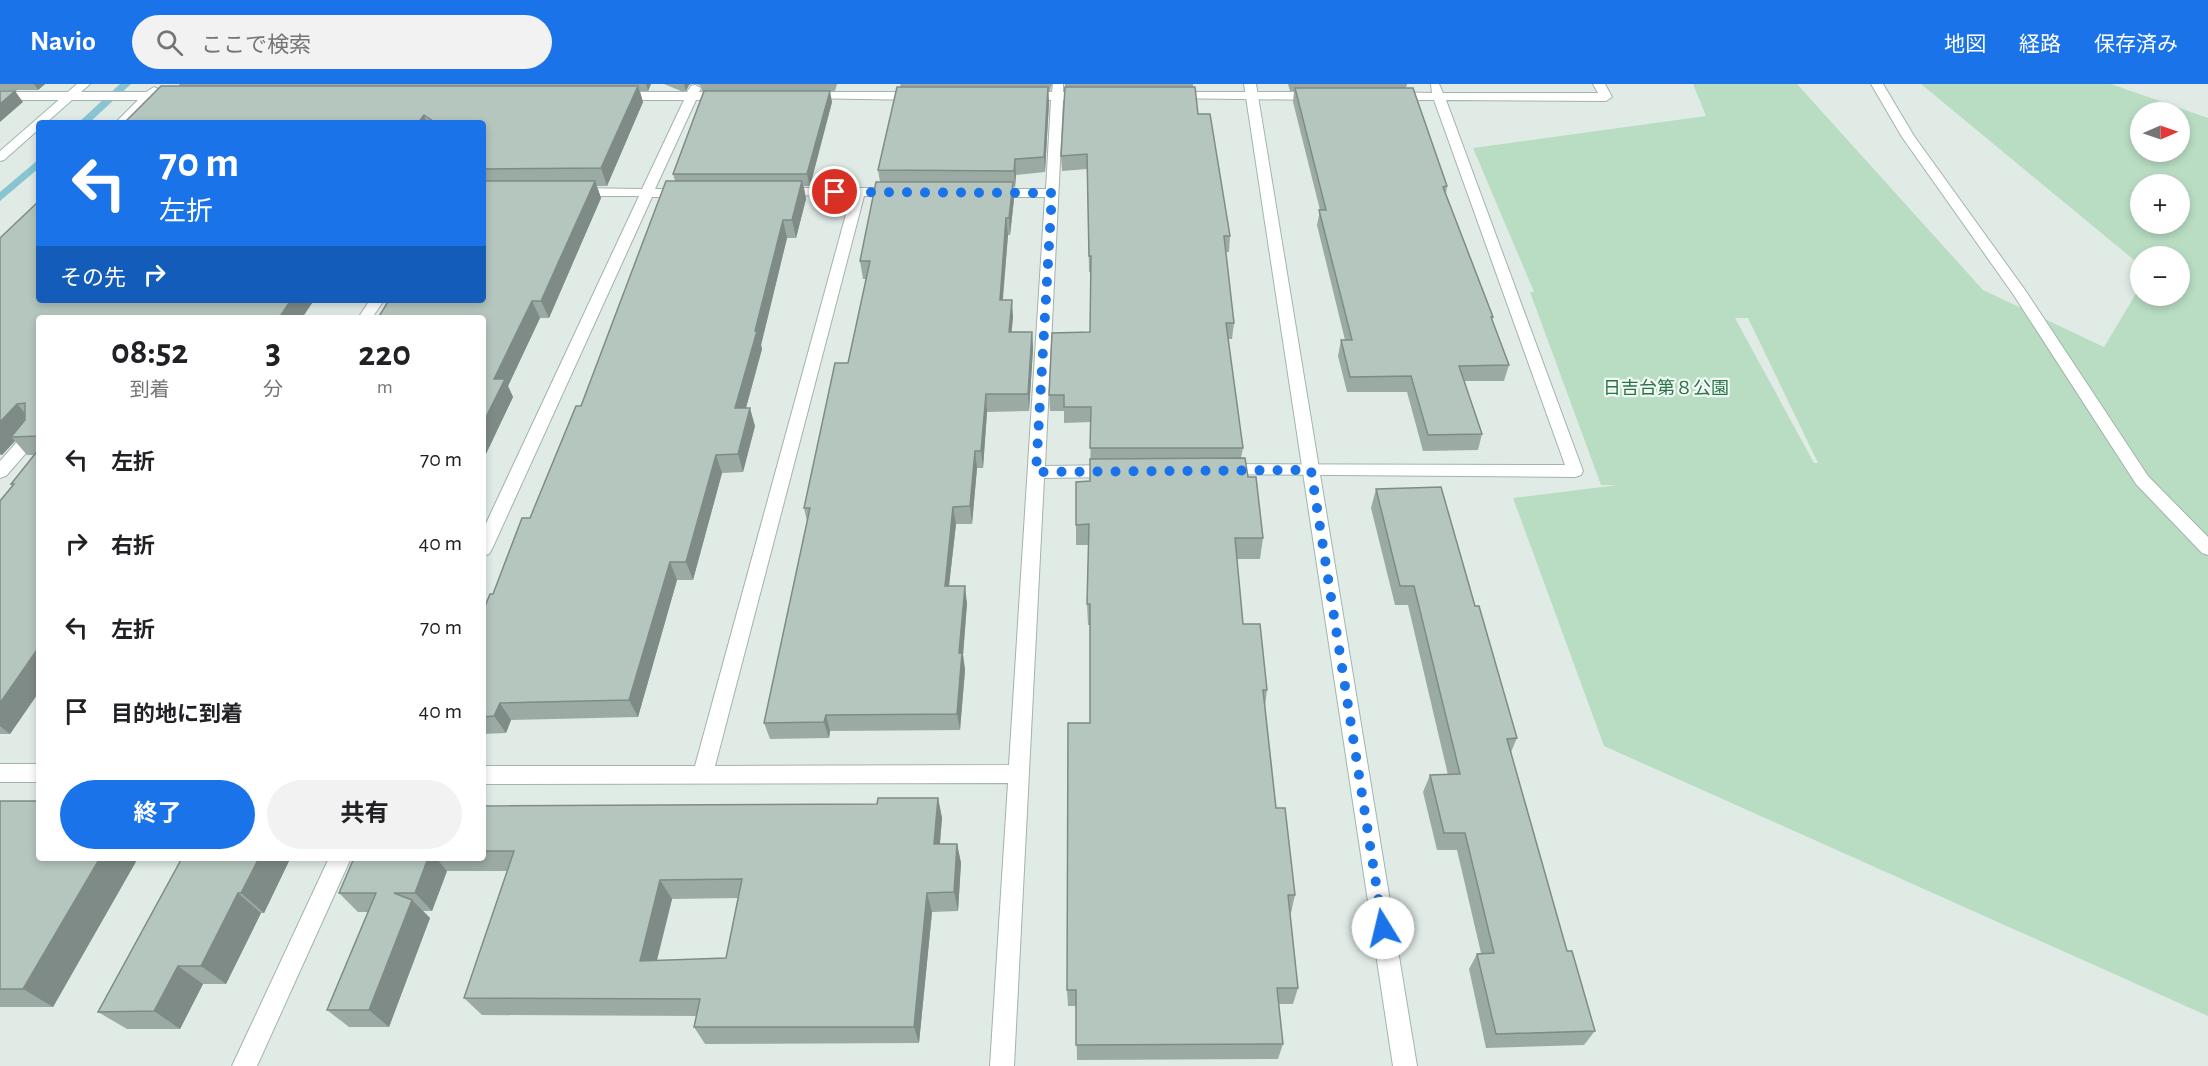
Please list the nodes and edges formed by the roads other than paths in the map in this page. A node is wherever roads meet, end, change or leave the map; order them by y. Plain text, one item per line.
1 (84, 84) edge
2 (162, 84) edge
3 (1599, 84) edge
4 (1877, 84) edge
5 (695, 90) edge
6 (1058, 90) edge
7 (1251, 90) edge
8 (1436, 90) edge
9 (0, 96) edge
10 (70, 96) junction
11 (149, 96) junction
12 (185, 96) edge
13 (609, 96) edge
14 (739, 96) edge
15 (798, 96) edge
16 (928, 96) edge
17 (1010, 96) edge
18 (1103, 96) edge
19 (1160, 96) edge
20 (1334, 96) edge
21 (1380, 96) edge
22 (42, 120) edge
23 (125, 120) edge
24 (36, 126) edge
25 (0, 157) edge
26 (565, 192) edge
27 (765, 192) edge
28 (859, 192) junction
29 (915, 192) edge
30 (648, 193) junction
31 (694, 193) edge
32 (972, 193) edge
33 (1052, 193) junction
34 (36, 431) edge
35 (1311, 470) junction
36 (1132, 471) edge
37 (1204, 471) edge
38 (0, 472) edge
39 (1036, 472) junction
40 (486, 543) edge
41 (2208, 548) edge
42 (0, 773) edge
43 (36, 773) edge
44 (704, 774) junction
45 (1018, 774) junction
46 (486, 775) edge
47 (339, 861) edge
48 (244, 1066) edge
49 (1002, 1066) edge
50 (1405, 1066) edge

1 - 10 street
2 - 11 street
3 - 8 street
4 - 41 street
5 - 13 street
5 - 14 street
5 - 30 street
6 - 17 street
6 - 18 street
6 - 33 street
7 - 19 street
7 - 20 street
7 - 35 street
8 - 21 street
8 - 35 street
9 - 10 street
10 - 11 street
10 - 22 street
11 - 12 street
11 - 23 street
15 - 16 street
24 - 25 street
26 - 30 street
27 - 28 street
28 - 29 street
28 - 44 street
30 - 31 street
30 - 40 street
32 - 33 street
33 - 39 street
34 - 38 street
35 - 37 street
35 - 50 street
36 - 39 street
39 - 45 street
42 - 43 street
44 - 45 street
44 - 46 street
45 - 49 street
47 - 48 street

